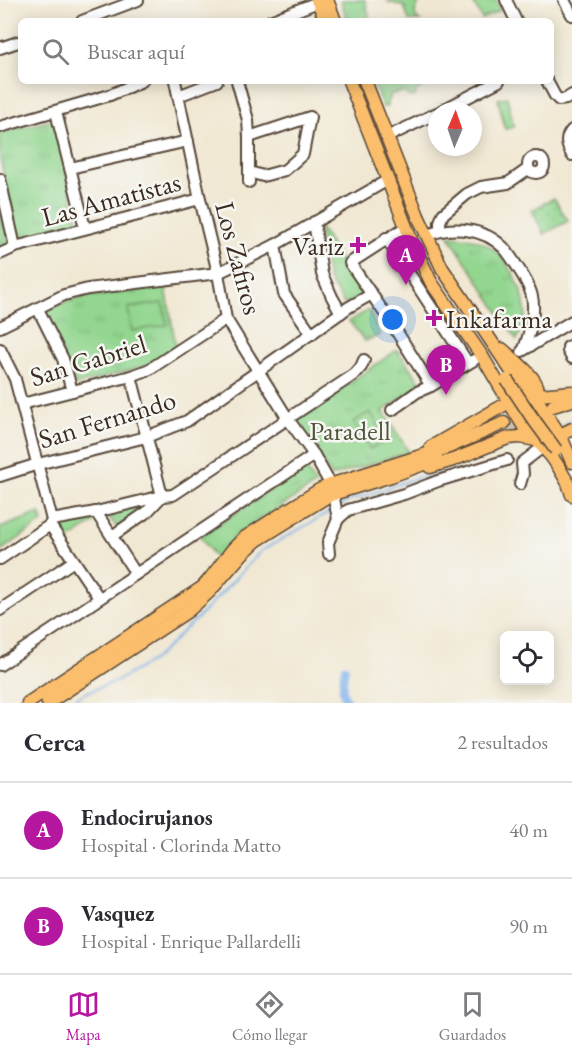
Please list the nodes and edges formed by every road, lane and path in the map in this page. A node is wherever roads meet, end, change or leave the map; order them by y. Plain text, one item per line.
1 (138, 0) edge
2 (321, 0) edge
3 (333, 0) edge
4 (506, 0) edge
5 (564, 0) edge
6 (572, 15) edge
7 (92, 18) edge
8 (277, 18) edge
9 (325, 18) edge
10 (331, 18) edge
11 (339, 18) edge
12 (515, 18) edge
13 (18, 42) edge
14 (0, 48) edge
15 (135, 84) edge
16 (176, 84) edge
17 (209, 84) edge
18 (238, 84) edge
19 (350, 84) edge
20 (358, 84) edge
21 (366, 84) edge
22 (493, 84) edge
23 (549, 84) edge
24 (572, 95) edge
25 (178, 96) junction
26 (458, 102) edge
27 (56, 112) junction
28 (428, 117) edge
29 (0, 127) edge
30 (572, 130) edge
31 (249, 137) junction
32 (387, 137) junction
33 (188, 141) junction
34 (572, 155) edge
35 (70, 168) junction
36 (528, 169) dead end
37 (0, 179) edge
38 (388, 180) junction
39 (200, 199) junction
40 (314, 222) junction
41 (406, 227) junction
42 (85, 228) junction
43 (440, 231) junction
44 (427, 235) junction
45 (386, 238) junction
46 (274, 245) junction
47 (15, 247) junction
48 (0, 254) edge
49 (218, 273) junction
50 (372, 294) junction
51 (38, 309) junction
52 (341, 313) junction
53 (226, 319) junction
54 (572, 321) edge
55 (0, 327) edge
56 (312, 334) junction
57 (488, 338) junction
58 (572, 345) edge
59 (0, 349) edge
60 (524, 349) junction
61 (482, 356) junction
62 (513, 358) junction
63 (572, 358) edge
64 (364, 360) dead end
65 (468, 363) junction
66 (259, 372) junction
67 (130, 376) junction
68 (504, 383) junction
69 (431, 386) junction
70 (72, 392) junction
71 (572, 392) edge
72 (534, 395) junction
73 (572, 400) edge
74 (514, 403) junction
75 (22, 404) junction
76 (572, 407) edge
77 (392, 410) dead end
78 (553, 414) junction
79 (288, 418) junction
80 (474, 422) junction
81 (572, 429) edge
82 (146, 437) junction
83 (549, 444) junction
84 (314, 455) junction
85 (507, 460) dead end
86 (404, 461) junction
87 (572, 462) edge
88 (38, 464) junction
89 (436, 473) junction
90 (572, 475) edge
91 (0, 476) edge
92 (391, 476) junction
93 (572, 482) edge
94 (520, 483) dead end
95 (572, 495) edge
96 (162, 496) junction
97 (334, 502) junction
98 (96, 512) junction
99 (51, 523) junction
100 (112, 536) junction
101 (329, 554) dead end
102 (0, 559) edge
103 (74, 561) junction
104 (136, 574) junction
105 (99, 598) junction
106 (185, 606) junction
107 (0, 610) edge
108 (0, 665) edge
109 (28, 703) edge
110 (48, 703) edge

1 - 7 street
2 - 8 street
2 - 9 main road
2 - 10 main road
3 - 11 main road
4 - 12 street
5 - 6 street
13 - 14 street
15 - 27 street
16 - 25 street, Los Zafiros
17 - 25 street
18 - 31 street
19 - 38 main road
20 - 68 main road
21 - 32 main road
22 - 26 street
23 - 24 street
25 - 33 street, Los Zafiros
27 - 29 street
27 - 35 street
28 - 32 street
30 - 34 street
31 - 31 street
32 - 44 main road
33 - 35 street
33 - 39 street, Los Zafiros
35 - 42 street
36 - 43 street
37 - 47 street
38 - 40 street
38 - 41 main road
39 - 42 street, Las Amatistas
39 - 49 street, Los Zafiros
40 - 46 street
40 - 52 street
41 - 45 street
41 - 61 main road
42 - 47 street, Las Amatistas
43 - 44 street
43 - 60 street
44 - 57 main road
45 - 50 street
45 - 65 street
46 - 49 street
46 - 56 street
47 - 48 street, Las Amatistas
49 - 51 street
49 - 53 street, Los Zafiros
50 - 52 street, San Fernando
50 - 69 street
51 - 55 street
51 - 70 street
52 - 56 street, San Fernando
53 - 66 street, Los Zafiros
53 - 67 street, San Gabriel
54 - 60 street
56 - 66 street, San Fernando
57 - 62 main road
57 - 72 main road
58 - 63 street
59 - 75 street
60 - 62 street
61 - 65 street
61 - 68 main road
62 - 72 main road
64 - 79 street
65 - 69 street
66 - 79 street, Los Zafiros
66 - 82 street, San Fernando
67 - 70 street, San Gabriel
67 - 82 street
68 - 74 main road
68 - 80 main road
68 - 83 main road, bridge
69 - 77 street
70 - 75 street, San Gabriel
71 - 72 main road
72 - 74 main road
72 - 78 main road
73 - 78 main road
74 - 80 main road
74 - 83 main road
75 - 88 street
76 - 78 main road
78 - 83 main road
79 - 84 street, Los Zafiros
79 - 96 street
80 - 86 main road
81 - 83 main road
82 - 88 street, San Fernando
82 - 96 street
83 - 87 main road
83 - 89 main road
83 - 90 main road
83 - 93 main road
83 - 94 street
83 - 95 main road
84 - 97 street, Los Zafiros
84 - 104 street
85 - 89 street
86 - 92 main road
86 - 97 main road
88 - 91 street, San Fernando
88 - 99 street
89 - 92 main road
89 - 97 street
92 - 97 main road
96 - 98 street
96 - 100 street
97 - 101 street
97 - 106 main road
98 - 99 street
98 - 100 street
99 - 102 street
99 - 103 street
100 - 104 street
103 - 105 street
103 - 107 street
104 - 105 street
105 - 108 street
106 - 109 main road
106 - 110 main road

